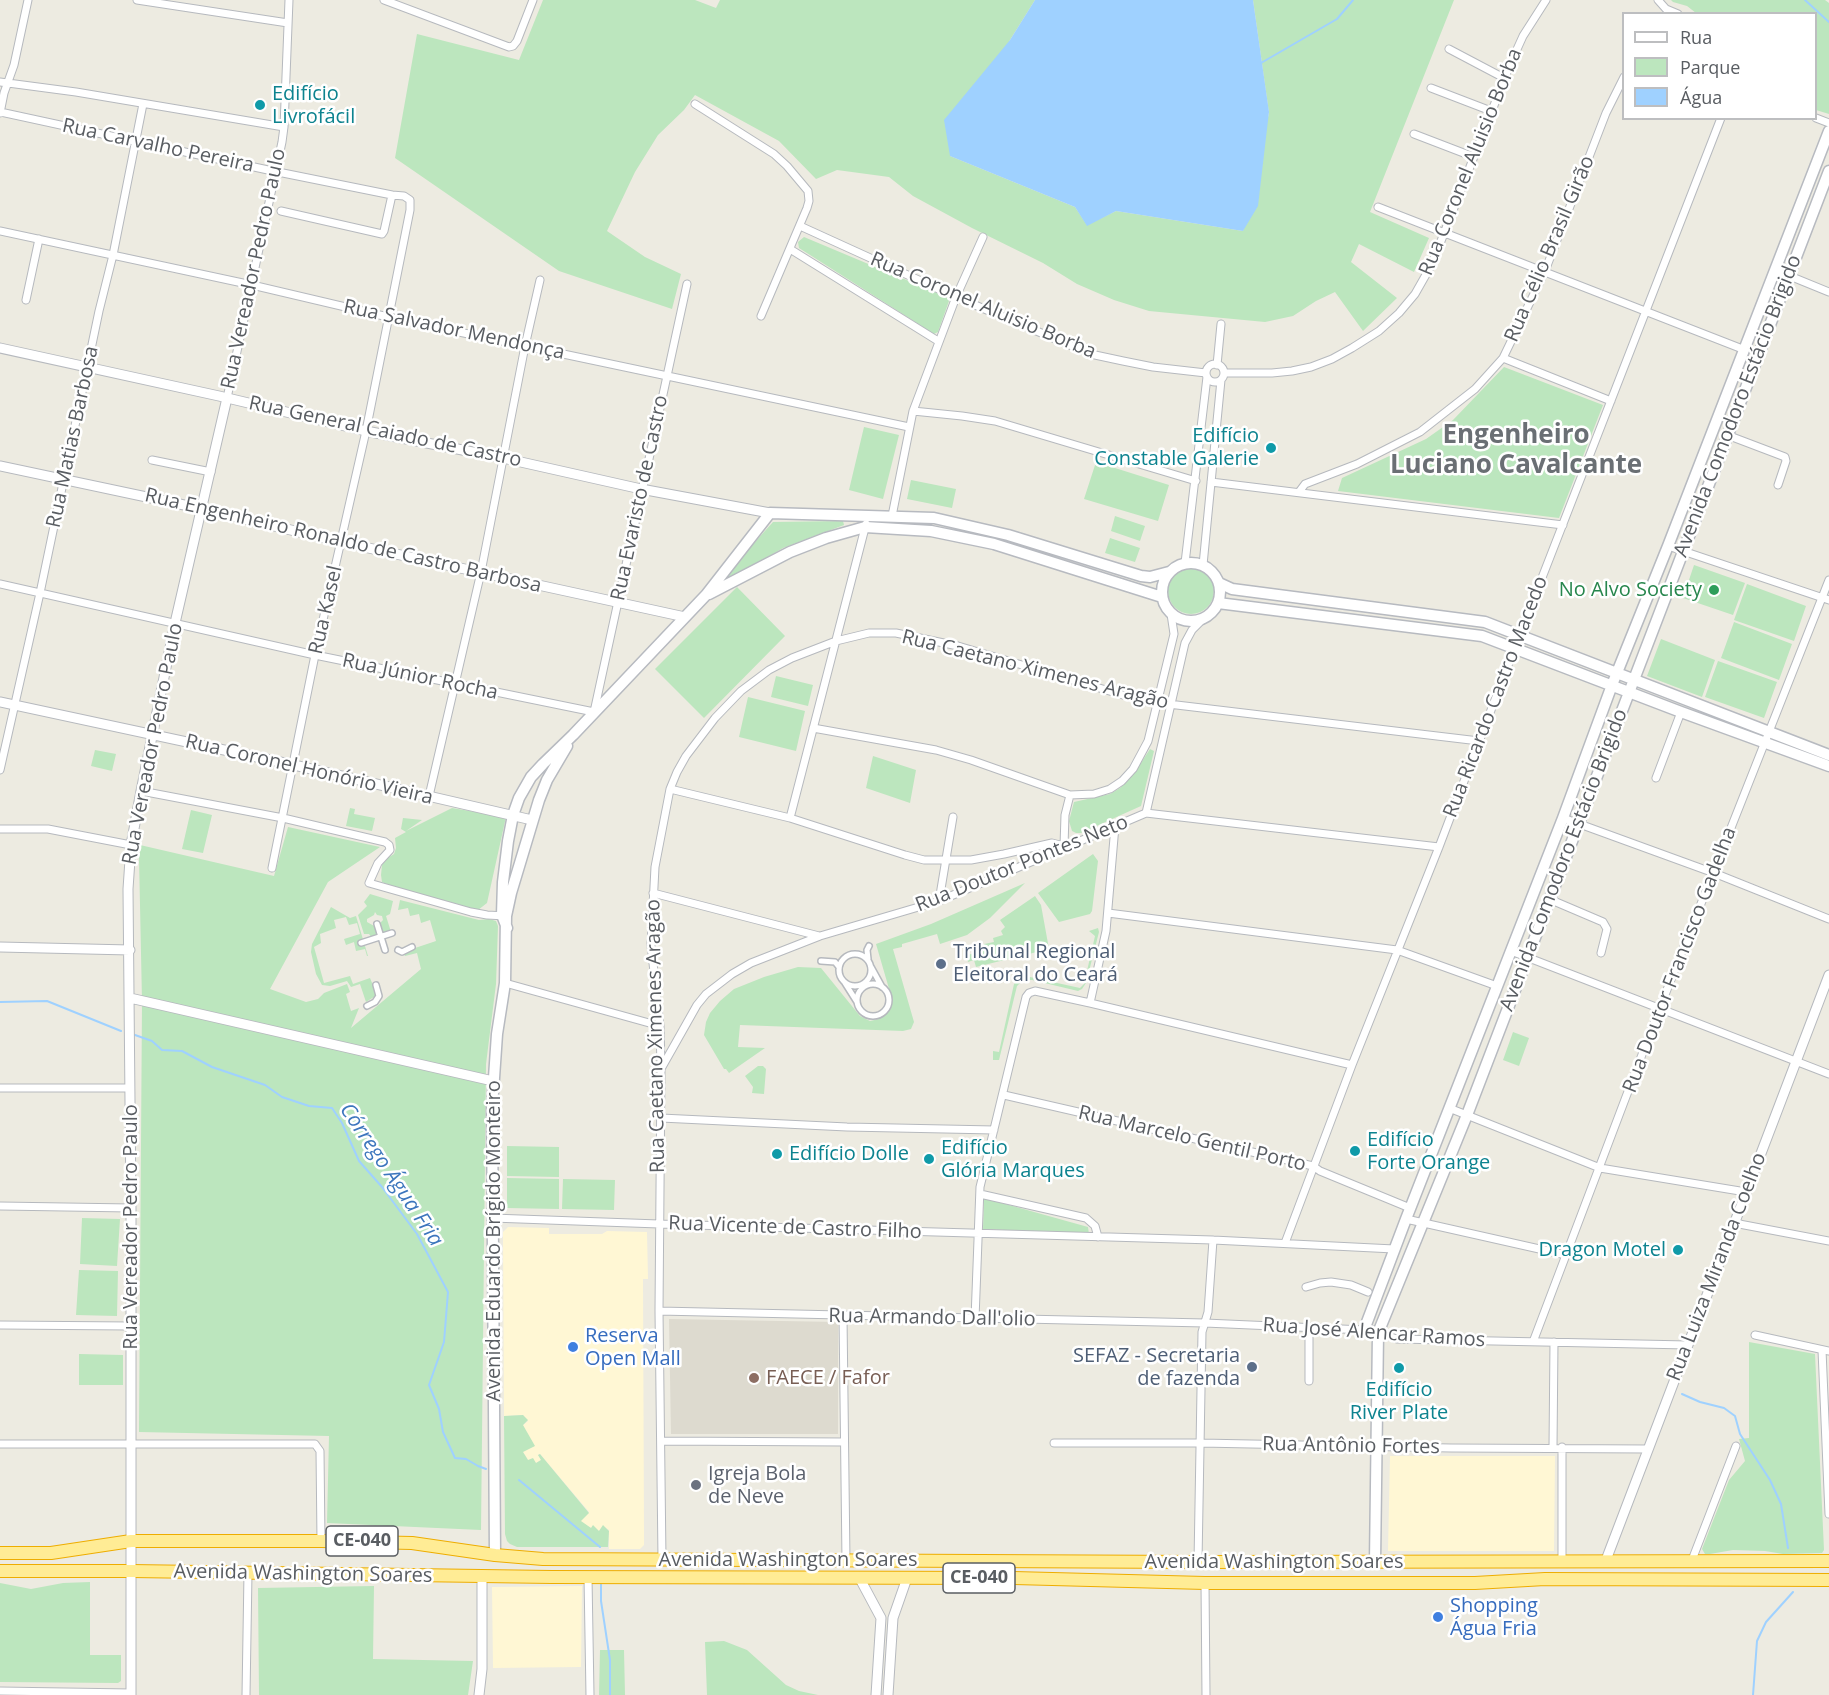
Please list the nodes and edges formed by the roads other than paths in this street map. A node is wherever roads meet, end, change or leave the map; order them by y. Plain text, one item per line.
1 (28, 0) edge
2 (137, 0) edge
3 (289, 0) edge
4 (384, 0) edge
5 (533, 0) edge
6 (1546, 0) edge
7 (1658, 0) edge
8 (1675, 12) edge
9 (288, 23) junction
10 (1449, 49) dead end
11 (1504, 78) junction
12 (1622, 79) edge
13 (0, 82) edge
14 (8, 83) junction
15 (1431, 88) dead end
16 (143, 104) junction
17 (695, 104) dead end
18 (1491, 111) junction
19 (0, 112) edge
20 (1720, 120) edge
21 (284, 127) junction
22 (1414, 134) dead end
23 (1828, 135) edge
24 (137, 141) junction
25 (1474, 157) junction
26 (276, 172) junction
27 (1828, 176) edge
28 (392, 195) junction
29 (1378, 207) dead end
30 (410, 210) joint
31 (281, 211) dead end
32 (800, 226) junction
33 (0, 231) edge
34 (1444, 232) junction
35 (983, 237) dead end
36 (39, 239) junction
37 (790, 249) junction
38 (113, 255) junction
39 (1775, 270) junction
40 (1545, 271) junction
41 (1789, 276) junction
42 (540, 280) dead end
43 (687, 284) dead end
44 (252, 285) junction
45 (1829, 292) edge
46 (956, 297) junction
47 (26, 300) dead end
48 (1646, 311) junction
49 (761, 316) dead end
50 (388, 317) junction
51 (1221, 324) dead end
52 (938, 341) junction
53 (525, 346) junction
54 (0, 348) edge
55 (1744, 350) junction
56 (1503, 358) junction
57 (1217, 365) junction
58 (87, 367) junction
59 (667, 375) junction
60 (1207, 375) junction
61 (1223, 377) junction
62 (227, 398) junction
63 (1611, 401) junction
64 (913, 411) junction
65 (909, 427) junction
66 (366, 431) junction
67 (1727, 435) junction
68 (1199, 455) junction
69 (1213, 457) junction
70 (503, 458) junction
71 (152, 460) dead end
72 (0, 466) edge
73 (211, 472) junction
74 (64, 480) junction
75 (1196, 481) junction
76 (1211, 482) junction
77 (1778, 485) dead end
78 (641, 489) junction
79 (1299, 492) junction
80 (203, 509) junction
81 (770, 513) junction
82 (1192, 515) junction
83 (892, 516) junction
84 (1208, 517) junction
85 (866, 522) junction
86 (969, 525) junction
87 (1563, 525) junction
88 (965, 538) junction
89 (341, 542) junction
90 (1668, 546) junction
91 (1682, 550) junction
92 (1087, 559) junction
93 (1185, 563) junction
94 (1203, 565) junction
95 (481, 572) junction
96 (1082, 572) junction
97 (1169, 572) junction
98 (1829, 580) edge
99 (1219, 583) junction
100 (0, 584) edge
101 (40, 593) junction
102 (706, 595) junction
103 (1162, 597) junction
104 (1826, 598) edge
105 (618, 603) junction
106 (1218, 603) junction
107 (1343, 603) junction
108 (1172, 614) junction
109 (685, 617) junction
110 (1341, 617) junction
111 (1449, 617) junction
112 (1203, 619) junction
113 (175, 623) junction
114 (1448, 630) junction
115 (1520, 634) junction
116 (836, 641) junction
117 (1515, 647) junction
118 (315, 655) junction
119 (1617, 673) junction
120 (1634, 679) junction
121 (455, 685) junction
122 (1612, 685) junction
123 (1629, 692) junction
124 (0, 702) edge
125 (1158, 704) junction
126 (1171, 705) junction
127 (15, 706) junction
128 (594, 712) junction
129 (1681, 712) junction
130 (813, 728) junction
131 (153, 735) junction
132 (573, 735) junction
133 (1766, 737) junction
134 (1148, 741) junction
135 (1479, 741) junction
136 (1161, 743) junction
137 (1829, 755) edge
138 (1, 759) edge
139 (294, 765) junction
140 (1829, 766) edge
141 (0, 770) edge
142 (1656, 778) dead end
143 (670, 789) junction
144 (141, 791) junction
145 (1070, 795) junction
146 (429, 796) junction
147 (1146, 813) junction
148 (513, 815) junction
149 (953, 817) dead end
150 (283, 818) junction
151 (790, 818) junction
152 (1563, 818) junction
153 (532, 820) junction
154 (1579, 824) junction
155 (1115, 826) junction
156 (0, 828) edge
157 (131, 845) junction
158 (1064, 846) junction
159 (1439, 847) junction
160 (946, 861) junction
161 (272, 868) dead end
162 (1714, 873) junction
163 (653, 893) junction
164 (1550, 899) junction
165 (939, 901) junction
166 (1108, 913) junction
167 (504, 915) junction
168 (1829, 919) edge
169 (377, 924) dead end
170 (392, 933) dead end
171 (820, 936) junction
172 (381, 937) junction
173 (361, 943) dead end
174 (869, 946) dead end
175 (0, 947) edge
176 (412, 947) dead end
177 (130, 950) junction
178 (385, 950) dead end
179 (1397, 950) junction
180 (1510, 951) junction
181 (401, 953) dead end
182 (1601, 954) dead end
183 (1527, 957) junction
184 (821, 961) dead end
185 (869, 963) junction
186 (839, 966) junction
187 (1829, 975) edge
188 (844, 981) junction
189 (505, 983) junction
190 (376, 985) dead end
191 (1497, 986) junction
192 (882, 987) junction
193 (130, 999) junction
194 (857, 1002) junction
195 (1090, 1003) junction
196 (367, 1006) dead end
197 (1659, 1008) junction
198 (660, 1026) junction
199 (1796, 1061) junction
200 (1352, 1065) junction
201 (661, 1067) junction
202 (1829, 1074) edge
203 (493, 1081) junction
204 (0, 1088) edge
205 (130, 1088) junction
206 (1004, 1095) junction
207 (1449, 1108) junction
208 (1467, 1115) junction
209 (661, 1118) junction
210 (994, 1130) junction
211 (1313, 1166) junction
212 (1600, 1168) junction
213 (1746, 1192) junction
214 (980, 1194) junction
215 (0, 1206) edge
216 (131, 1208) junction
217 (1410, 1208) junction
218 (492, 1218) junction
219 (1406, 1219) junction
220 (1422, 1222) junction
221 (1734, 1223) junction
222 (659, 1224) junction
223 (978, 1233) junction
224 (1098, 1237) junction
225 (1213, 1240) junction
226 (1829, 1241) edge
227 (1285, 1243) junction
228 (1395, 1250) junction
229 (1566, 1255) junction
230 (1306, 1287) dead end
231 (1372, 1293) junction
232 (659, 1311) junction
233 (843, 1316) junction
234 (975, 1319) junction
235 (1205, 1323) junction
236 (0, 1325) edge
237 (130, 1326) junction
238 (1310, 1327) junction
239 (1364, 1330) junction
240 (1378, 1333) junction
241 (1755, 1335) dead end
242 (1533, 1342) junction
243 (1554, 1342) junction
244 (1688, 1345) junction
245 (1825, 1350) edge
246 (1309, 1381) dead end
247 (661, 1442) junction
248 (844, 1442) junction
249 (1054, 1443) dead end
250 (1201, 1443) junction
251 (0, 1444) edge
252 (132, 1444) junction
253 (1736, 1446) dead end
254 (1375, 1447) junction
255 (1553, 1448) junction
256 (1562, 1448) junction
257 (1648, 1449) junction
258 (1829, 1514) edge
259 (131, 1541) junction
260 (321, 1541) junction
261 (0, 1553) edge
262 (495, 1554) junction
263 (662, 1560) junction
264 (1562, 1560) junction
265 (1606, 1560) junction
266 (1692, 1560) junction
267 (846, 1561) junction
268 (1829, 1561) edge
269 (1198, 1562) junction
270 (1375, 1562) junction
271 (0, 1571) edge
272 (131, 1571) junction
273 (248, 1573) junction
274 (482, 1576) junction
275 (588, 1577) junction
276 (859, 1577) junction
277 (907, 1578) junction
278 (1829, 1580) edge
279 (1205, 1583) junction
280 (881, 1618) junction
281 (893, 1618) junction
282 (0, 1691) edge
283 (131, 1694) edge
284 (246, 1695) edge
285 (479, 1695) edge
286 (590, 1695) edge
287 (876, 1695) edge
288 (888, 1695) edge
289 (1206, 1695) edge

1 - 14 street
2 - 9 street
3 - 9 street, Rua Vereador Pedro Paulo
4 - 5 street
6 - 11 street, Rua Coronel Aluisio Borba
7 - 8 street
9 - 21 street, Rua Vereador Pedro Paulo
10 - 11 street
11 - 18 street, Rua Coronel Aluisio Borba
12 - 40 street, Rua Célio Brasil Girão
13 - 14 street
14 - 16 street
14 - 19 street
15 - 18 street
16 - 21 street
16 - 24 street, Rua Matias Barbosa
17 - 32 street
18 - 25 street, Rua Coronel Aluisio Borba
19 - 24 street, Rua Carvalho Pereira
20 - 48 street, Rua Ricardo Castro Macedo
21 - 26 street, Rua Vereador Pedro Paulo
22 - 25 street
23 - 39 main road, Avenida Comodoro Estácio Brigido
24 - 26 street, Rua Carvalho Pereira
24 - 38 street, Rua Matias Barbosa
25 - 34 street, Rua Coronel Aluisio Borba
26 - 28 street, Rua Carvalho Pereira
26 - 44 street, Rua Vereador Pedro Paulo
27 - 41 main road, Avenida Comodoro Estácio Brigido
28 - 30 street, Rua Carvalho Pereira
28 - 31 street
29 - 34 street
30 - 50 street, Rua Kasel
32 - 37 street
32 - 46 street, Rua Coronel Aluisio Borba
33 - 36 street, Rua Salvador Mendonça
34 - 40 street
34 - 61 street, Rua Coronel Aluisio Borba
35 - 46 street
36 - 38 street, Rua Salvador Mendonça
36 - 47 street
37 - 49 street
37 - 52 street
38 - 44 street, Rua Salvador Mendonça
38 - 58 street, Rua Matias Barbosa
39 - 41 street
39 - 55 main road, Avenida Comodoro Estácio Brigido
40 - 48 street
40 - 56 street, Rua Célio Brasil Girão
41 - 45 street
41 - 67 main road, Avenida Comodoro Estácio Brigido
42 - 53 street
43 - 59 street, Rua Evaristo de Castro
44 - 50 street, Rua Salvador Mendonça
44 - 62 street, Rua Vereador Pedro Paulo
46 - 52 street
46 - 60 street, Rua Coronel Aluisio Borba
48 - 55 street
48 - 63 street, Rua Ricardo Castro Macedo
50 - 53 street, Rua Salvador Mendonça
50 - 66 street, Rua Kasel
51 - 57 street
52 - 64 street
53 - 59 street, Rua Salvador Mendonça
53 - 70 street
54 - 58 street, Rua General Caiado de Castro
55 - 90 main road, Avenida Comodoro Estácio Brigido
56 - 63 street
56 - 79 street, Rua Célio Brasil Girão
57 - 60 street
57 - 61 street
58 - 62 street, Rua General Caiado de Castro
58 - 74 street, Rua Matias Barbosa
59 - 65 street, Rua Salvador Mendonça
59 - 78 street, Rua Evaristo de Castro
60 - 61 street
60 - 68 street
61 - 69 street
62 - 66 street, Rua General Caiado de Castro
62 - 73 street, Rua Vereador Pedro Paulo
63 - 87 street, Rua Ricardo Castro Macedo
64 - 65 street
64 - 75 street
65 - 83 street
66 - 70 street, Rua General Caiado de Castro
66 - 89 street, Rua Kasel
67 - 77 street
67 - 91 main road, Avenida Comodoro Estácio Brigido
68 - 69 street
68 - 75 street
69 - 76 street
70 - 78 street, Rua General Caiado de Castro
70 - 95 street
71 - 73 street
72 - 74 street, Rua Engenheiro Ronaldo de Castro Barbosa
73 - 80 street, Rua Vereador Pedro Paulo
74 - 80 street, Rua Engenheiro Ronaldo de Castro Barbosa
74 - 101 street, Rua Matias Barbosa
75 - 82 street
76 - 79 street
76 - 84 street
78 - 81 street, Rua General Caiado de Castro
78 - 105 street, Rua Evaristo de Castro
79 - 87 street
80 - 89 street, Rua Engenheiro Ronaldo de Castro Barbosa
80 - 113 street, Rua Vereador Pedro Paulo
81 - 85 main road
81 - 102 main road, Avenida Eduardo Brígido Monteiro
82 - 84 street
82 - 93 street
83 - 85 main road
83 - 86 main road
84 - 94 street
85 - 88 main road
85 - 102 main road
85 - 116 street
86 - 88 main road
86 - 92 main road
87 - 115 street, Rua Ricardo Castro Macedo
88 - 96 main road
89 - 95 street, Rua Engenheiro Ronaldo de Castro Barbosa
89 - 118 street, Rua Kasel
90 - 91 street
90 - 119 main road, Avenida Comodoro Estácio Brigido
91 - 104 street
91 - 120 main road, Avenida Comodoro Estácio Brigido
92 - 96 main road
92 - 97 main road
93 - 94 main road
93 - 97 main road
94 - 99 main road
95 - 105 street, Rua Engenheiro Ronaldo de Castro Barbosa
95 - 121 street
96 - 103 main road
97 - 103 main road
98 - 104 street, Rua Doutor Francisco Gadelha
99 - 106 main road
99 - 107 main road
100 - 101 street, Rua Júnior Rocha
101 - 113 street, Rua Júnior Rocha
101 - 127 street, Rua Matias Barbosa
102 - 109 main road, Avenida Eduardo Brígido Monteiro
103 - 108 main road
104 - 133 street, Rua Doutor Francisco Gadelha
105 - 109 street, Rua Engenheiro Ronaldo de Castro Barbosa
105 - 128 street, Rua Evaristo de Castro
106 - 110 main road
106 - 112 main road
107 - 110 main road
107 - 111 main road
108 - 112 main road
108 - 125 street
109 - 128 main road, Avenida Eduardo Brígido Monteiro
110 - 114 main road
111 - 114 main road
111 - 115 main road
112 - 126 street
113 - 118 street, Rua Júnior Rocha
113 - 131 street, Rua Vereador Pedro Paulo
114 - 117 main road
115 - 117 street, Rua Ricardo Castro Macedo
115 - 119 main road
116 - 125 street, Rua Caetano Ximenes Aragão
116 - 130 street
116 - 143 street, Rua Caetano Ximenes Aragão
117 - 122 main road
117 - 135 street, Rua Ricardo Castro Macedo
118 - 121 street, Rua Júnior Rocha
118 - 139 street, Rua Kasel
119 - 120 main road
119 - 122 main road, Avenida Comodoro Estácio Brigido
120 - 123 main road, Avenida Comodoro Estácio Brigido
120 - 133 main road
121 - 128 street, Rua Júnior Rocha
121 - 146 street
122 - 123 main road
122 - 152 main road, Avenida Comodoro Estácio Brigido
123 - 129 main road
123 - 154 main road, Avenida Comodoro Estácio Brigido
124 - 127 street, Rua Coronel Honório Vieira
125 - 126 street, Rua Caetano Ximenes Aragão
125 - 134 street
126 - 135 street, Rua Caetano Ximenes Aragão
126 - 136 street
127 - 131 street, Rua Coronel Honório Vieira
127 - 138 street, Rua Matias Barbosa
128 - 132 main road, Avenida Eduardo Brígido Monteiro
129 - 133 main road
129 - 142 street
130 - 145 street
130 - 151 street
131 - 139 street, Rua Coronel Honório Vieira
131 - 144 street, Rua Vereador Pedro Paulo
132 - 148 main road, Avenida Eduardo Brígido Monteiro
132 - 153 main road, Avenida Eduardo Brígido Monteiro
133 - 137 main road
133 - 140 main road
133 - 162 street, Rua Doutor Francisco Gadelha
134 - 136 street
134 - 145 street
135 - 159 street, Rua Ricardo Castro Macedo
136 - 147 street
138 - 141 street, Rua Matias Barbosa
139 - 146 street, Rua Coronel Honório Vieira
139 - 150 street, Rua Kasel
143 - 151 street
143 - 163 street, Rua Caetano Ximenes Aragão
144 - 150 street
144 - 157 street, Rua Vereador Pedro Paulo
145 - 158 street
146 - 148 street, Rua Coronel Honório Vieira
147 - 155 street, Rua Doutor Pontes Neto
147 - 159 street, Rua Doutor Pontes Neto
148 - 153 street, Rua Coronel Honório Vieira
148 - 167 main road, Avenida Eduardo Brígido Monteiro
149 - 160 street
150 - 161 street, Rua Kasel
150 - 167 street
151 - 160 street
152 - 154 street
152 - 180 main road, Avenida Comodoro Estácio Brigido
153 - 167 main road, Avenida Eduardo Brígido Monteiro
154 - 162 street
154 - 164 main road, Avenida Comodoro Estácio Brigido
155 - 158 street, Rua Doutor Pontes Neto
155 - 166 street
156 - 157 street
157 - 177 street, Rua Vereador Pedro Paulo
158 - 160 street
158 - 165 street, Rua Doutor Pontes Neto
159 - 179 street, Rua Ricardo Castro Macedo
160 - 165 street
162 - 168 street
162 - 197 street, Rua Doutor Francisco Gadelha
163 - 171 street
163 - 198 street, Rua Caetano Ximenes Aragão
164 - 182 street
164 - 183 main road, Avenida Comodoro Estácio Brigido
165 - 171 street, Rua Doutor Pontes Neto
166 - 179 street
166 - 195 street
167 - 189 main road, Avenida Eduardo Brígido Monteiro
169 - 172 street
170 - 172 street
171 - 201 street, Rua Doutor Pontes Neto
172 - 173 street
172 - 178 street
174 - 185 street
175 - 177 street
176 - 181 street
177 - 193 street, Rua Vereador Pedro Paulo
179 - 191 street
179 - 200 street, Rua Ricardo Castro Macedo
180 - 183 street
180 - 191 main road, Avenida Comodoro Estácio Brigido
183 - 197 street
183 - 208 main road, Avenida Comodoro Estácio Brigido
184 - 186 street
185 - 186 street
185 - 188 street
185 - 192 street
186 - 188 street
187 - 199 street, Rua Luiza Miranda Coelho
188 - 194 street
189 - 198 street
189 - 203 main road, Avenida Eduardo Brígido Monteiro
190 - 196 street
191 - 207 main road, Avenida Comodoro Estácio Brigido
192 - 194 street
192 - 194 street
193 - 203 street
193 - 205 street, Rua Vereador Pedro Paulo
195 - 200 street
195 - 206 street
197 - 199 street
197 - 212 street, Rua Doutor Francisco Gadelha
198 - 201 street, Rua Caetano Ximenes Aragão
199 - 202 street
199 - 213 street, Rua Luiza Miranda Coelho
200 - 211 street, Rua Ricardo Castro Macedo
201 - 209 street, Rua Caetano Ximenes Aragão
203 - 218 main road, Avenida Eduardo Brígido Monteiro
204 - 205 street
205 - 216 street, Rua Vereador Pedro Paulo
206 - 210 street
206 - 211 street, Rua Marcelo Gentil Porto
207 - 208 street
207 - 217 main road, Avenida Comodoro Estácio Brigido
208 - 212 street
208 - 220 main road, Avenida Comodoro Estácio Brigido
209 - 210 street
209 - 222 street, Rua Caetano Ximenes Aragão
210 - 214 street
211 - 217 street, Rua Marcelo Gentil Porto
211 - 227 street, Rua Ricardo Castro Macedo
212 - 213 street
212 - 229 street, Rua Doutor Francisco Gadelha
213 - 221 street, Rua Luiza Miranda Coelho
214 - 223 street
214 - 224 street
215 - 216 street
216 - 237 street, Rua Vereador Pedro Paulo
217 - 219 main road, Avenida Comodoro Estácio Brigido
218 - 222 street, Rua Vicente de Castro Filho
218 - 262 main road, Avenida Eduardo Brígido Monteiro
219 - 220 street
219 - 228 main road, Avenida Comodoro Estácio Brigido
220 - 229 street
220 - 240 main road, Avenida Comodoro Estácio Brigido
221 - 226 street
221 - 244 street, Rua Luiza Miranda Coelho
222 - 223 street, Rua Vicente de Castro Filho
222 - 232 street, Rua Caetano Ximenes Aragão
223 - 224 street, Rua Vicente de Castro Filho
223 - 234 street
224 - 225 street, Rua Vicente de Castro Filho
225 - 227 street, Rua Vicente de Castro Filho
225 - 235 street
227 - 228 street, Rua Vicente de Castro Filho
228 - 231 main road, Avenida Comodoro Estácio Brigido
229 - 242 street, Rua Doutor Francisco Gadelha
230 - 231 street
231 - 239 main road, Avenida Comodoro Estácio Brigido
232 - 233 street, Rua Armando Dall'olio
232 - 247 street, Rua Caetano Ximenes Aragão
233 - 234 street, Rua Armando Dall'olio
233 - 248 street
234 - 235 street, Rua Armando Dall'olio
235 - 238 street, Rua José Alencar Ramos
235 - 250 street
236 - 237 street
237 - 252 street, Rua Vereador Pedro Paulo
238 - 239 street, Rua José Alencar Ramos
238 - 246 street
239 - 240 main road, Rua José Alencar Ramos
240 - 242 street, Rua José Alencar Ramos
240 - 254 main road, Avenida Comodoro Estácio Brigido
241 - 245 street
242 - 243 street, Rua José Alencar Ramos
243 - 244 street, Rua José Alencar Ramos
243 - 255 street
244 - 257 street, Rua Luiza Miranda Coelho
245 - 258 street
247 - 248 street
247 - 263 street, Rua Caetano Ximenes Aragão
248 - 267 street
249 - 250 street, Rua Antônio Fortes
250 - 254 street, Rua Antônio Fortes
250 - 269 street
251 - 252 street
252 - 259 street, Rua Vereador Pedro Paulo
252 - 260 street
253 - 266 street
254 - 255 street, Rua Antônio Fortes
254 - 270 main road, Avenida Comodoro Estácio Brigido
255 - 256 street, Rua Antônio Fortes
256 - 257 street, Rua Antônio Fortes
256 - 264 street
257 - 265 street, Rua Luiza Miranda Coelho
259 - 260 highway, Avenida Washington Soares / CE-040
259 - 261 highway, Avenida Washington Soares / CE-040
259 - 272 street, Rua Vereador Pedro Paulo
260 - 262 highway, Avenida Washington Soares / CE-040
262 - 263 highway, Avenida Washington Soares / CE-040
263 - 267 highway, Avenida Washington Soares / CE-040
264 - 265 highway, Avenida Washington Soares / CE-040
264 - 270 highway, Avenida Washington Soares / CE-040
265 - 266 highway, Avenida Washington Soares / CE-040
266 - 268 highway, Avenida Washington Soares / CE-040
267 - 269 highway, Avenida Washington Soares / CE-040
269 - 270 highway, Avenida Washington Soares / CE-040
271 - 272 highway, Avenida Washington Soares / CE-040
272 - 273 highway, Avenida Washington Soares / CE-040
272 - 283 street, Rua Vereador Pedro Paulo
273 - 274 highway, Avenida Washington Soares / CE-040
273 - 284 street
274 - 275 highway, Avenida Washington Soares / CE-040
274 - 285 street
275 - 276 highway, Avenida Washington Soares / CE-040
275 - 286 street
276 - 277 highway, Avenida Washington Soares / CE-040
276 - 280 street
277 - 279 highway, Avenida Washington Soares / CE-040
277 - 281 street
278 - 279 highway, Avenida Washington Soares / CE-040
279 - 289 street
280 - 281 street
280 - 287 street
281 - 288 street
282 - 283 street

